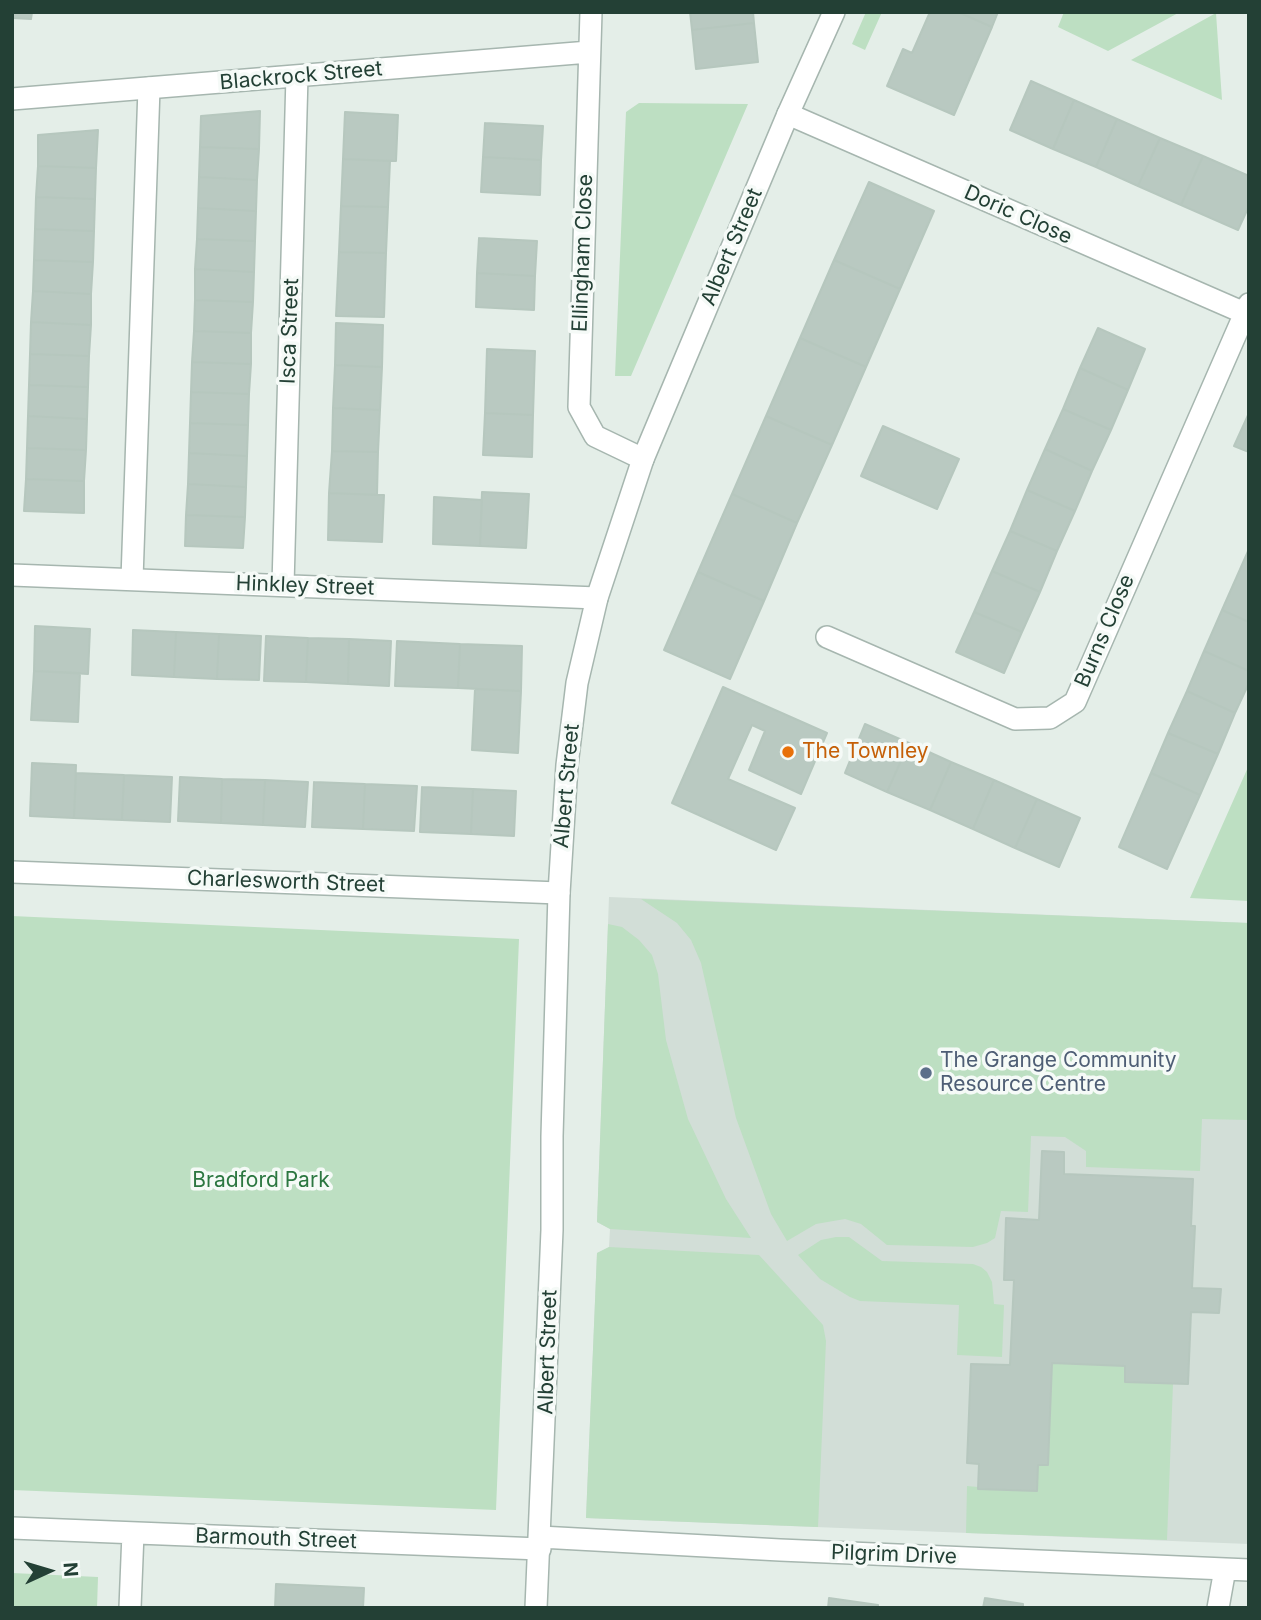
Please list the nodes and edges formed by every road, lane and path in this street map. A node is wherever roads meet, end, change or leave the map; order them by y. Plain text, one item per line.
1 (591, 12) edge
2 (834, 12) edge
3 (589, 52) junction
4 (297, 76) junction
5 (149, 88) junction
6 (12, 99) edge
7 (788, 114) junction
8 (1248, 311) edge
9 (643, 459) junction
10 (12, 575) edge
11 (132, 579) junction
12 (283, 585) junction
13 (597, 598) junction
14 (827, 637) dead end
15 (12, 872) edge
16 (559, 893) junction
17 (12, 1528) edge
18 (133, 1533) junction
19 (540, 1543) junction
20 (1225, 1569) junction
21 (1249, 1570) edge
22 (130, 1608) edge
23 (536, 1608) edge
24 (1218, 1608) edge

1 - 3 street, Ellingham Close
2 - 7 street, Albert Street
3 - 4 street, Blackrock Street
3 - 9 street, Ellingham Close
4 - 5 street, Blackrock Street
4 - 12 street, Isca Street
5 - 6 street, Blackrock Street
5 - 11 street
7 - 8 street, Doric Close
7 - 9 street, Albert Street
8 - 14 street, Burns Close
9 - 13 street, Albert Street
10 - 11 street, Hinkley Street
11 - 12 street, Hinkley Street
12 - 13 street, Hinkley Street
13 - 16 street, Albert Street
15 - 16 street, Charlesworth Street
16 - 19 street, Albert Street
17 - 18 street, Barmouth Street
18 - 19 street, Barmouth Street
18 - 22 street
19 - 20 street, Pilgrim Drive
19 - 23 street, Albert Street
20 - 21 street, Pilgrim Drive
20 - 24 street

